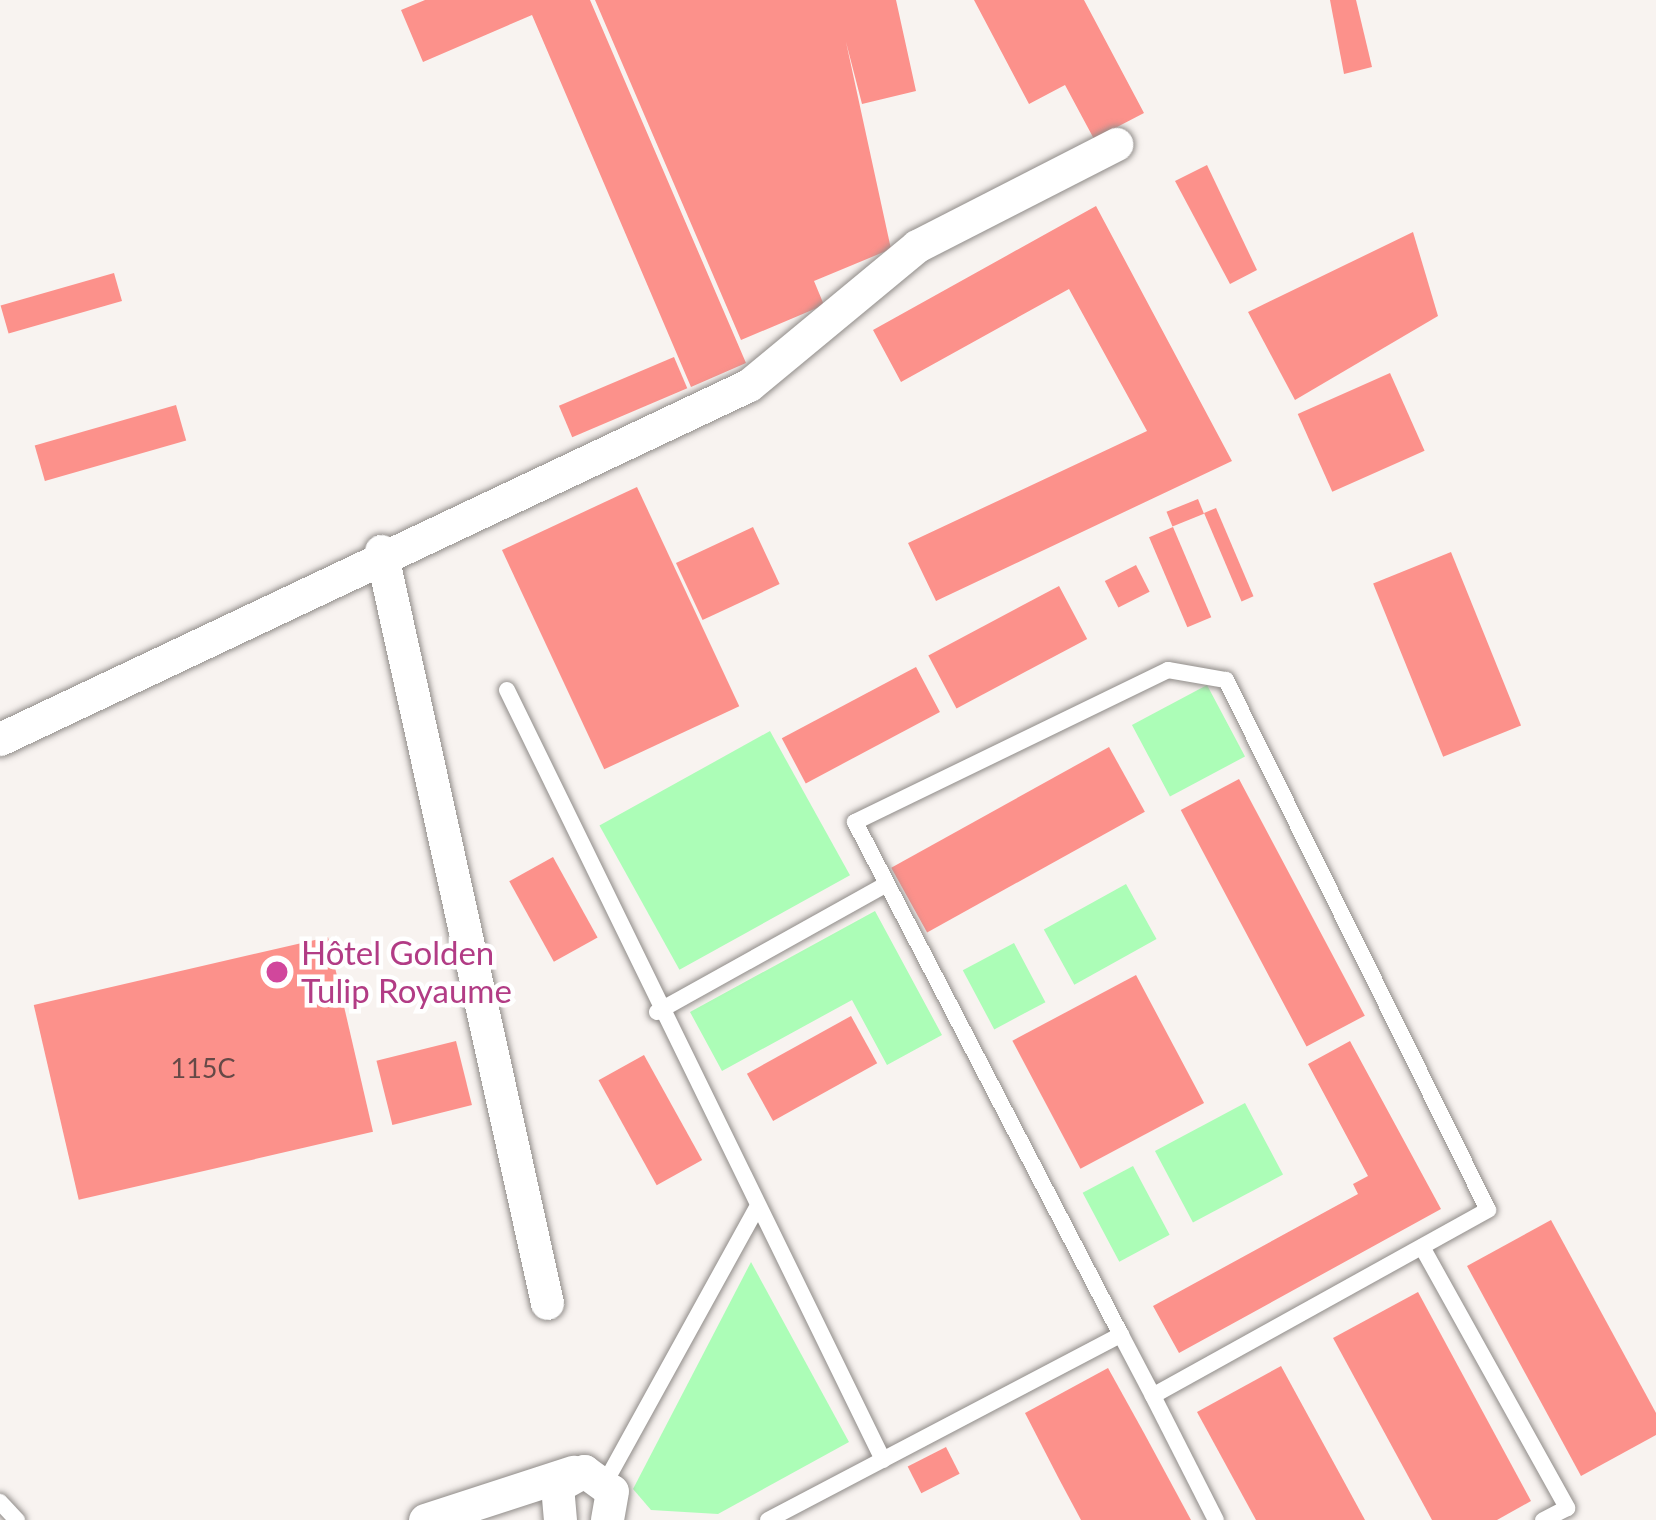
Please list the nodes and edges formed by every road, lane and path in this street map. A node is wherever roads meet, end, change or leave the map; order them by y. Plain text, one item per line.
1 (1116, 144) dead end
2 (381, 551) junction
3 (507, 690) dead end
4 (0, 739) edge
5 (887, 884) junction
6 (657, 1012) junction
7 (756, 1209) junction
8 (1422, 1247) junction
9 (547, 1303) dead end
10 (1120, 1335) junction
11 (1154, 1396) junction
12 (883, 1460) junction
13 (573, 1472) junction
14 (606, 1481) junction
15 (0, 1502) edge
16 (17, 1520) edge
17 (425, 1520) edge
18 (560, 1520) edge
19 (607, 1520) edge
20 (768, 1520) edge
21 (1216, 1520) edge
22 (1543, 1520) edge

1 - 2 street
2 - 4 street
2 - 9 street
3 - 6 lane
5 - 6 lane
5 - 8 lane
5 - 10 lane
6 - 7 lane
7 - 12 lane
7 - 14 lane
8 - 11 lane
8 - 22 lane
10 - 11 lane
10 - 12 lane
11 - 21 lane
12 - 20 lane
13 - 14 street
13 - 17 street
13 - 18 street
14 - 19 street
15 - 16 lane

